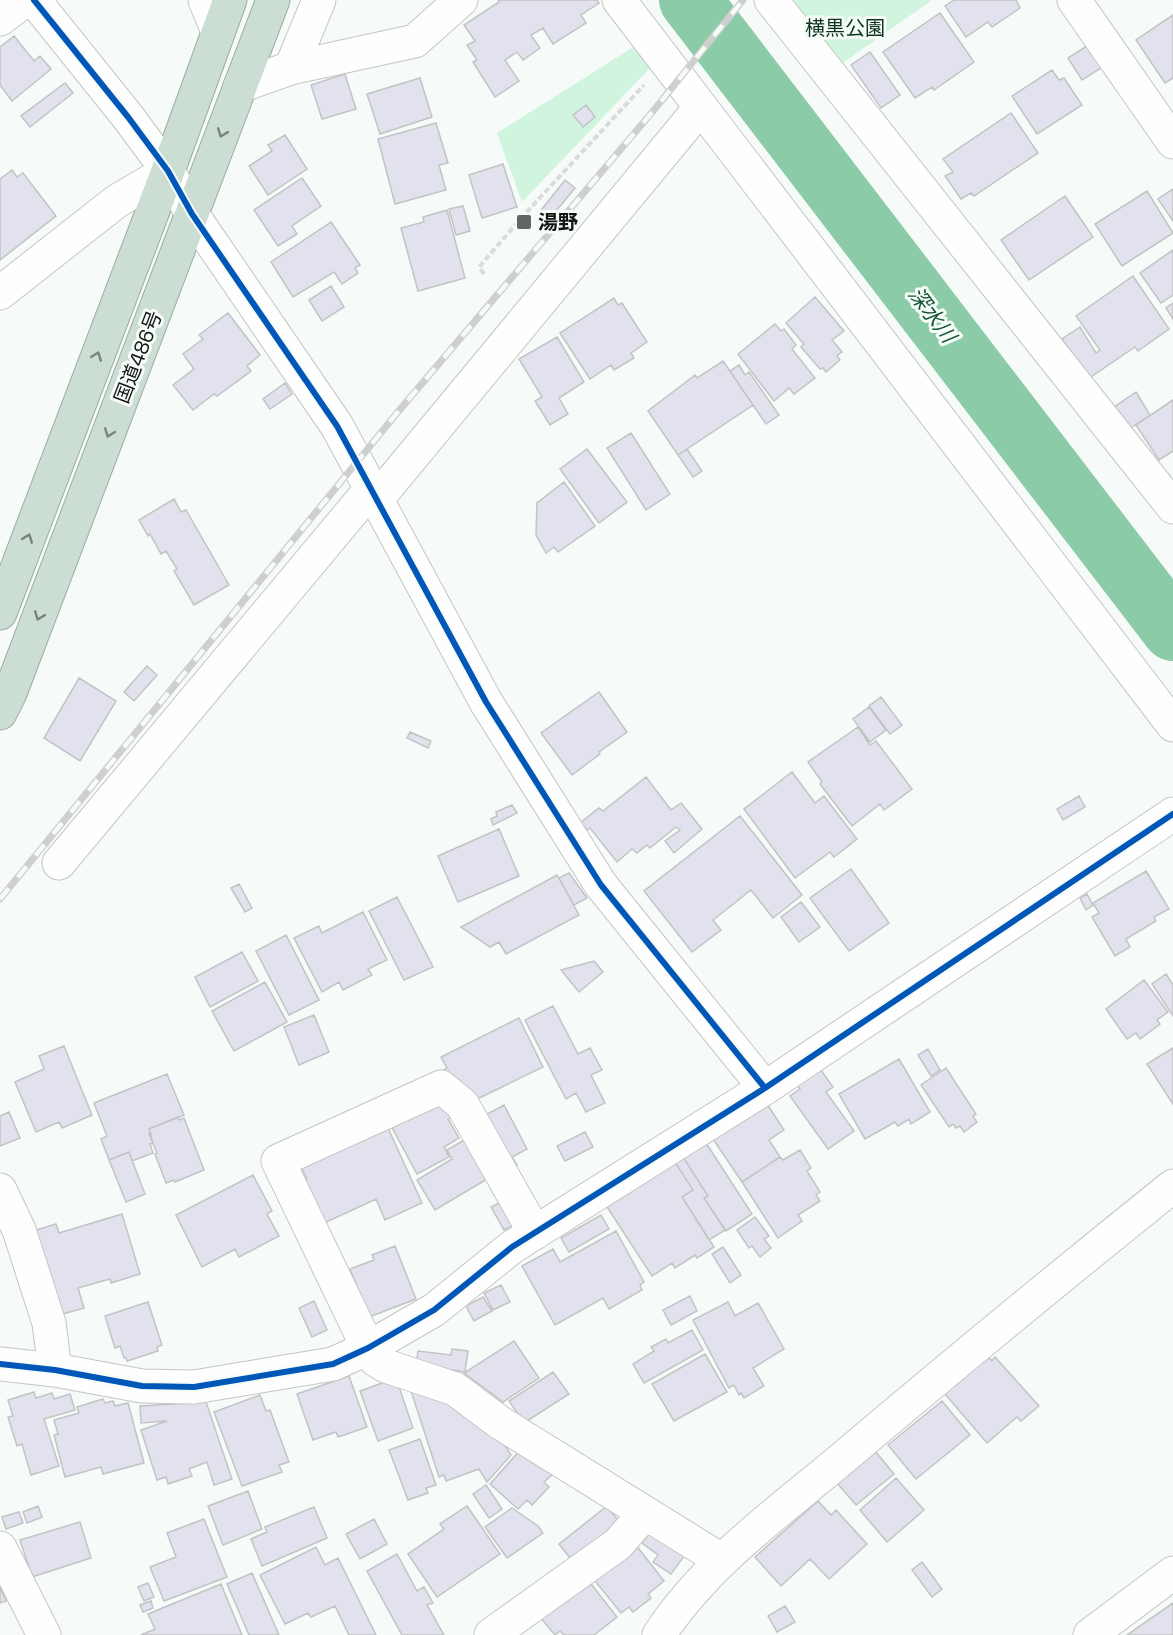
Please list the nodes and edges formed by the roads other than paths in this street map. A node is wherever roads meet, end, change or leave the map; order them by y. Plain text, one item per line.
1 (25, 0) edge
2 (34, 0) edge
3 (205, 0) edge
4 (230, 0) edge
5 (273, 0) edge
6 (319, 0) edge
7 (461, 0) edge
8 (619, 0) edge
9 (772, 0) edge
10 (1074, 0) edge
11 (0, 19) edge
12 (218, 32) junction
13 (291, 68) junction
14 (240, 86) junction
15 (701, 106) junction
16 (1173, 142) edge
17 (168, 171) junction
18 (192, 214) junction
19 (0, 293) edge
20 (374, 494) junction
21 (1173, 507) edge
22 (0, 613) edge
23 (0, 713) edge
24 (1173, 725) edge
25 (1173, 814) edge
26 (59, 863) dead end
27 (765, 1088) junction
28 (1173, 1186) edge
29 (0, 1190) edge
30 (535, 1233) junction
31 (368, 1348) junction
32 (0, 1364) edge
33 (55, 1370) junction
34 (645, 1513) junction
35 (0, 1548) edge
36 (721, 1560) junction
37 (1173, 1573) edge
38 (44, 1635) edge
39 (491, 1635) edge
40 (659, 1635) edge
41 (1090, 1635) edge

1 - 11 street
2 - 17 street
3 - 12 street
4 - 12 highway, 国道486号
5 - 14 highway, 国道486号
6 - 13 street
7 - 13 street
8 - 15 street
9 - 21 street
10 - 16 street
12 - 17 highway, 国道486号
13 - 14 street
14 -> 18 highway, 国道486号
15 - 20 street
15 - 24 street
17 - 18 street
17 - 19 street
22 -> 17 highway, 国道486号
18 - 20 street
18 -> 23 highway, 国道486号
20 - 26 street
20 - 27 street
25 - 27 street
27 - 30 street
28 - 36 street
29 - 33 street
30 - 31 street
30 - 31 street
31 - 33 street
31 - 34 street
32 - 33 street
34 - 36 street
34 - 39 street
35 - 38 street
36 - 40 street
37 - 41 street

